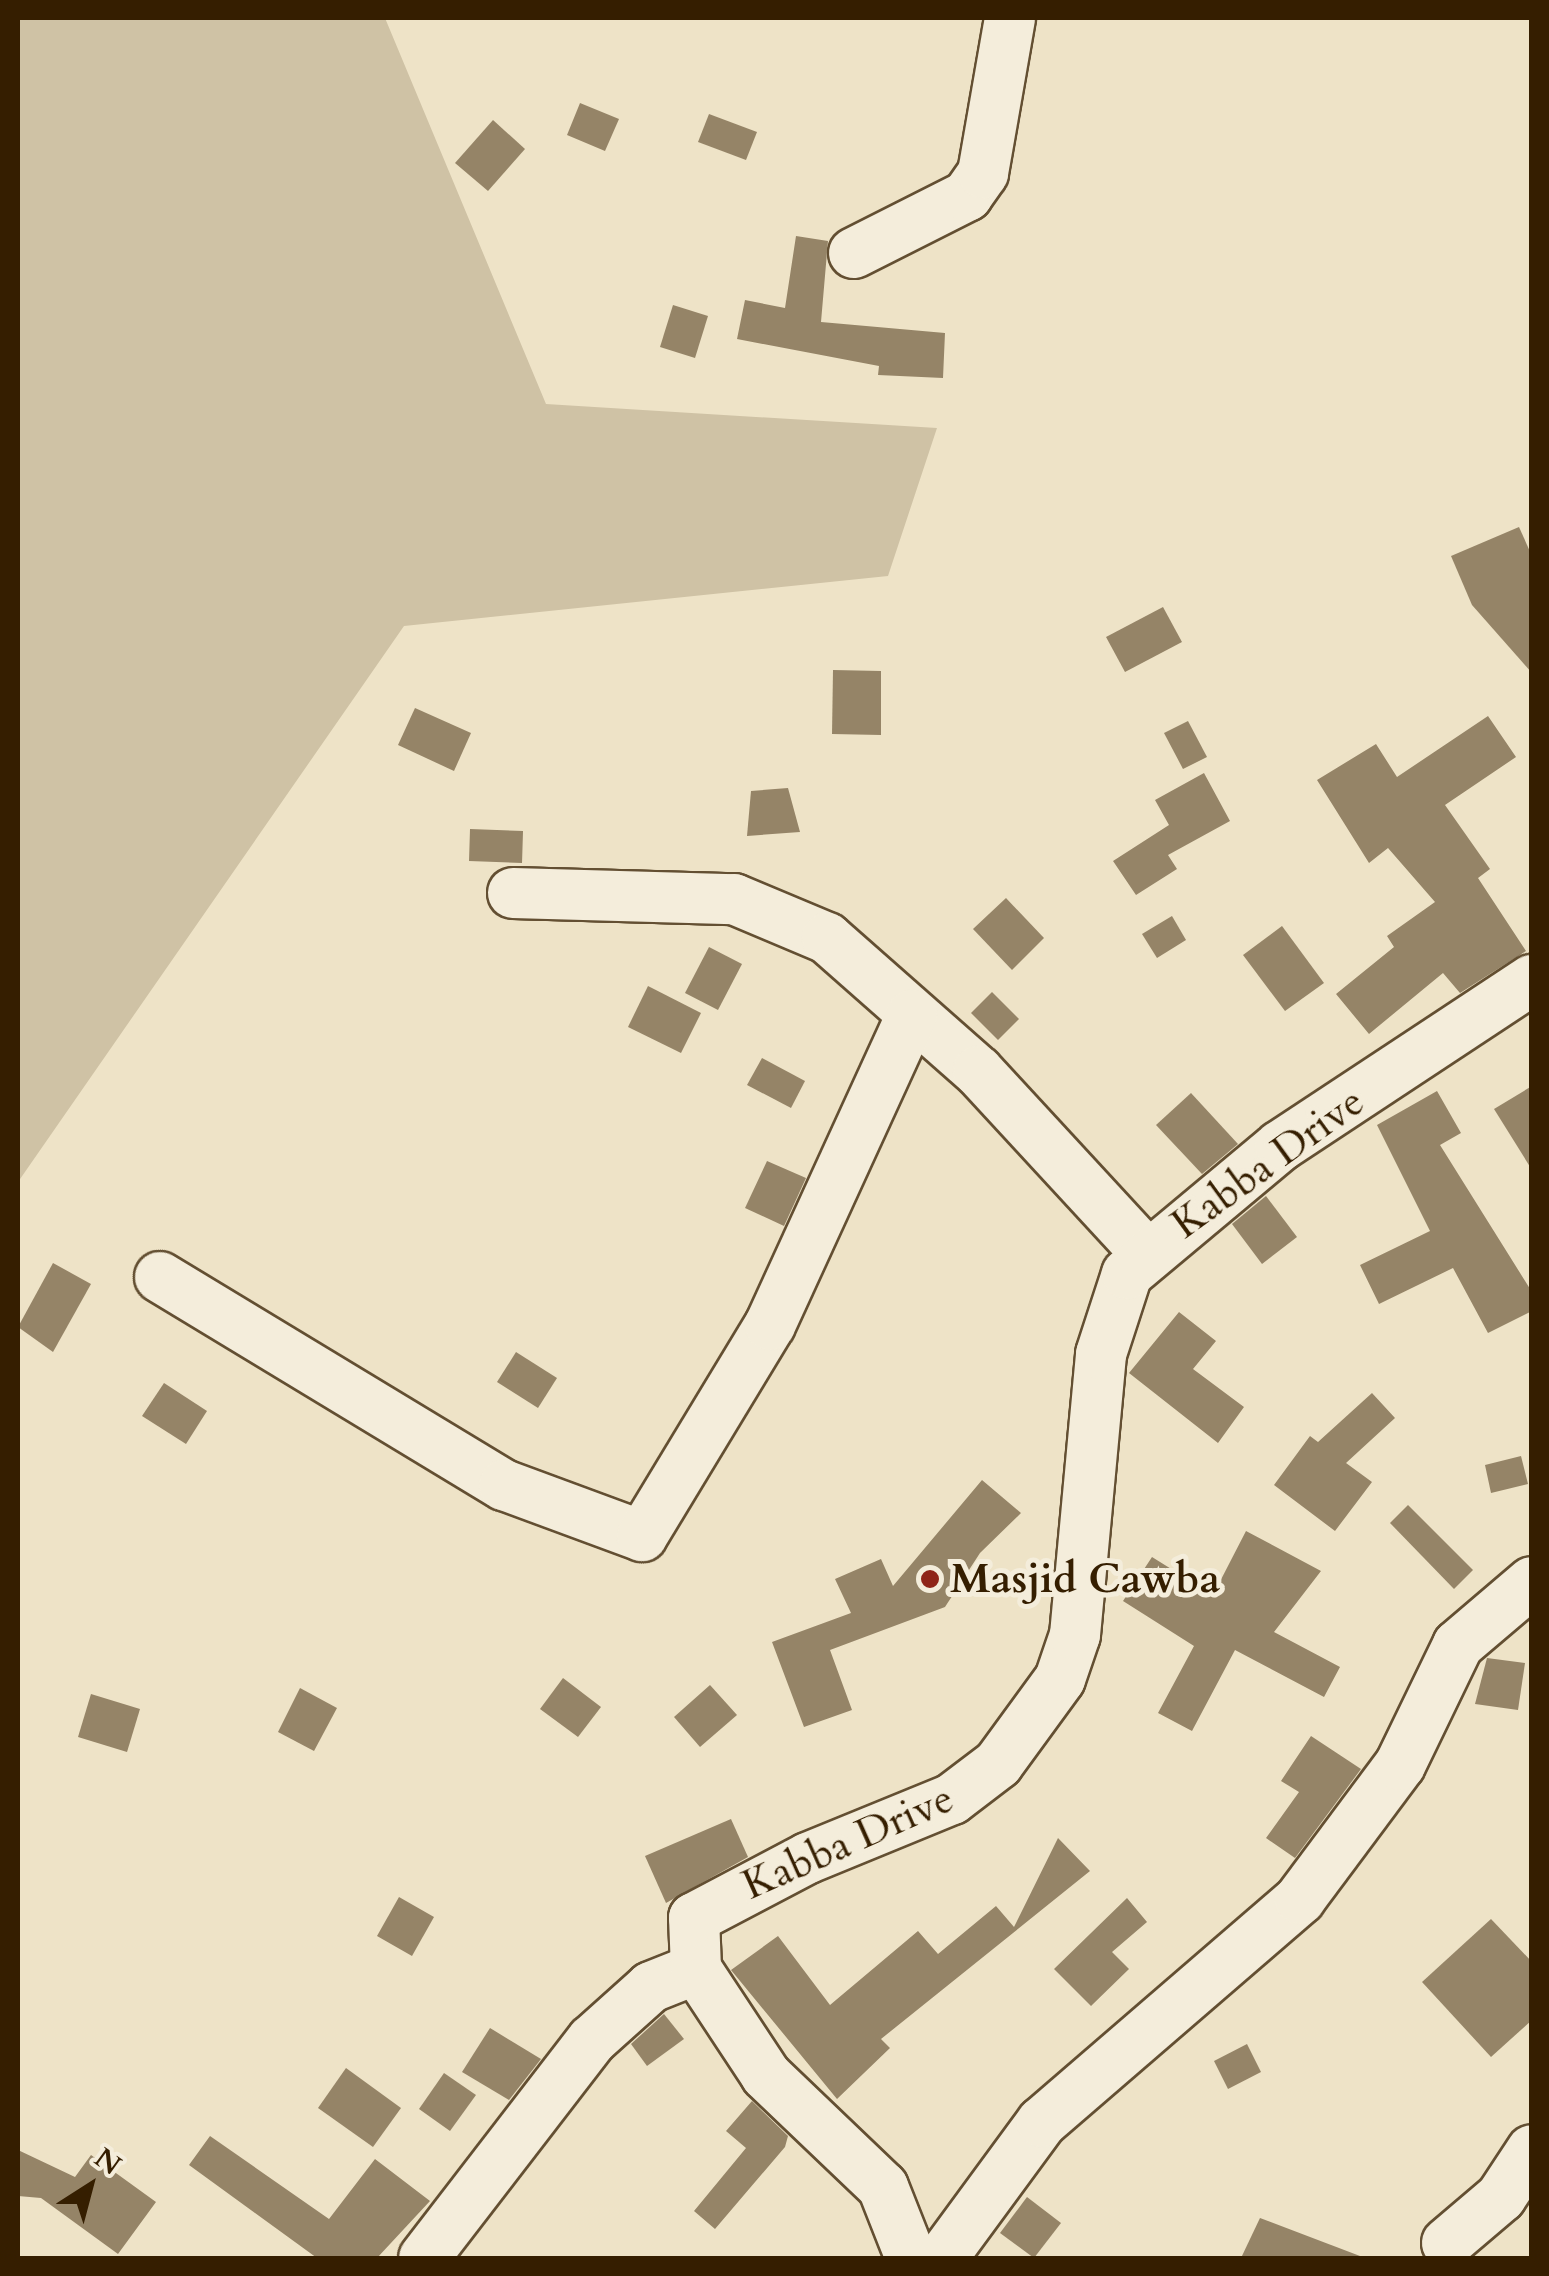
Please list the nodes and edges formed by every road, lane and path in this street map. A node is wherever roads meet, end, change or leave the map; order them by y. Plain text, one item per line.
1 (1010, 18) edge
2 (854, 253) dead end
3 (513, 893) dead end
4 (1532, 980) edge
5 (912, 1015) junction
6 (1146, 1253) junction
7 (160, 1277) dead end
8 (1532, 1582) edge
9 (696, 1969) junction
10 (1532, 2150) edge
11 (1447, 2243) dead end
12 (424, 2258) edge
13 (911, 2258) edge
14 (942, 2258) edge

1 - 2 street
3 - 5 street
4 - 6 street, Kabba Drive
5 - 6 street
5 - 7 street
6 - 9 street, Kabba Drive
8 - 14 street
9 - 12 street
9 - 13 street
10 - 11 street

